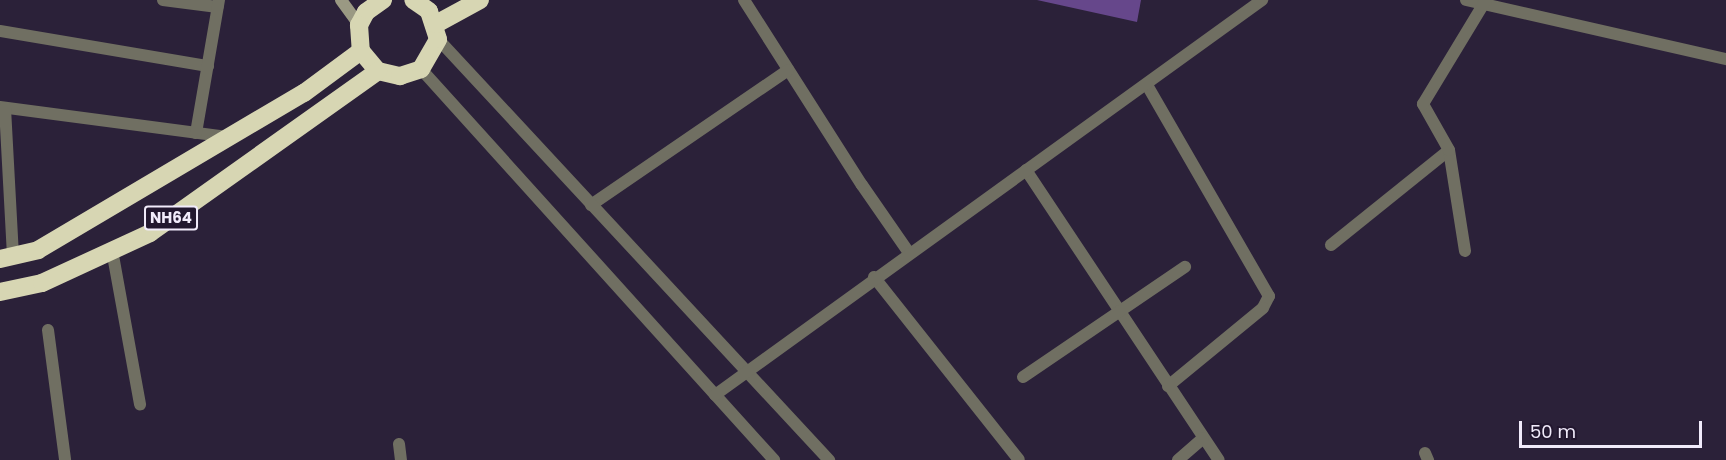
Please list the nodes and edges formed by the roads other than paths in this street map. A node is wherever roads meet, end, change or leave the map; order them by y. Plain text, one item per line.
1 (163, 0) edge
2 (341, 0) edge
3 (383, 0) edge
4 (416, 0) edge
5 (480, 0) edge
6 (744, 0) edge
7 (1262, 0) edge
8 (1466, 0) edge
9 (1484, 2) edge
10 (218, 4) edge
11 (359, 25) junction
12 (0, 31) edge
13 (437, 32) junction
14 (361, 51) junction
15 (1726, 59) edge
16 (208, 66) junction
17 (421, 69) junction
18 (788, 70) junction
19 (378, 71) junction
20 (1147, 85) junction
21 (2, 108) edge
22 (196, 133) junction
23 (229, 137) junction
24 (1449, 150) junction
25 (1026, 170) junction
26 (591, 205) junction
27 (1331, 245) dead end
28 (112, 250) junction
29 (1465, 251) dead end
30 (909, 253) junction
31 (7, 258) edge
32 (1185, 267) dead end
33 (874, 277) junction
34 (0, 292) edge
35 (1118, 311) junction
36 (48, 330) dead end
37 (747, 369) junction
38 (1023, 377) dead end
39 (1168, 386) junction
40 (715, 395) junction
41 (140, 404) dead end
42 (1203, 438) junction
43 (399, 444) dead end
44 (64, 460) edge
45 (401, 460) edge
46 (774, 460) edge
47 (829, 460) edge
48 (1019, 460) edge
49 (1178, 460) edge
50 (1220, 460) edge

1 - 10 street
2 - 11 street
3 - 11 highway
4 - 13 highway
5 - 13 highway
6 - 18 street
7 - 20 street
8 - 9 street
9 - 15 street
9 - 24 street
10 - 16 street
11 - 14 highway
12 - 16 street
13 - 17 highway
13 - 26 street
14 - 19 highway
14 - 23 highway, NH64
16 - 22 street
17 - 19 highway
17 - 40 street
18 - 26 street
18 - 30 street
19 - 28 highway, NH64
20 - 25 street
20 - 39 street
21 - 22 street
21 - 31 street
22 - 23 street
23 - 31 highway, NH64
24 - 27 street
24 - 29 street
25 - 30 street
25 - 35 street
26 - 37 street
28 - 34 highway, NH64
28 - 41 street
30 - 33 street
32 - 35 street
33 - 37 street
33 - 48 street
35 - 38 street
35 - 39 street
36 - 44 street
37 - 40 street
37 - 47 street
39 - 42 street
40 - 46 street
42 - 49 street
42 - 50 street
43 - 45 street

